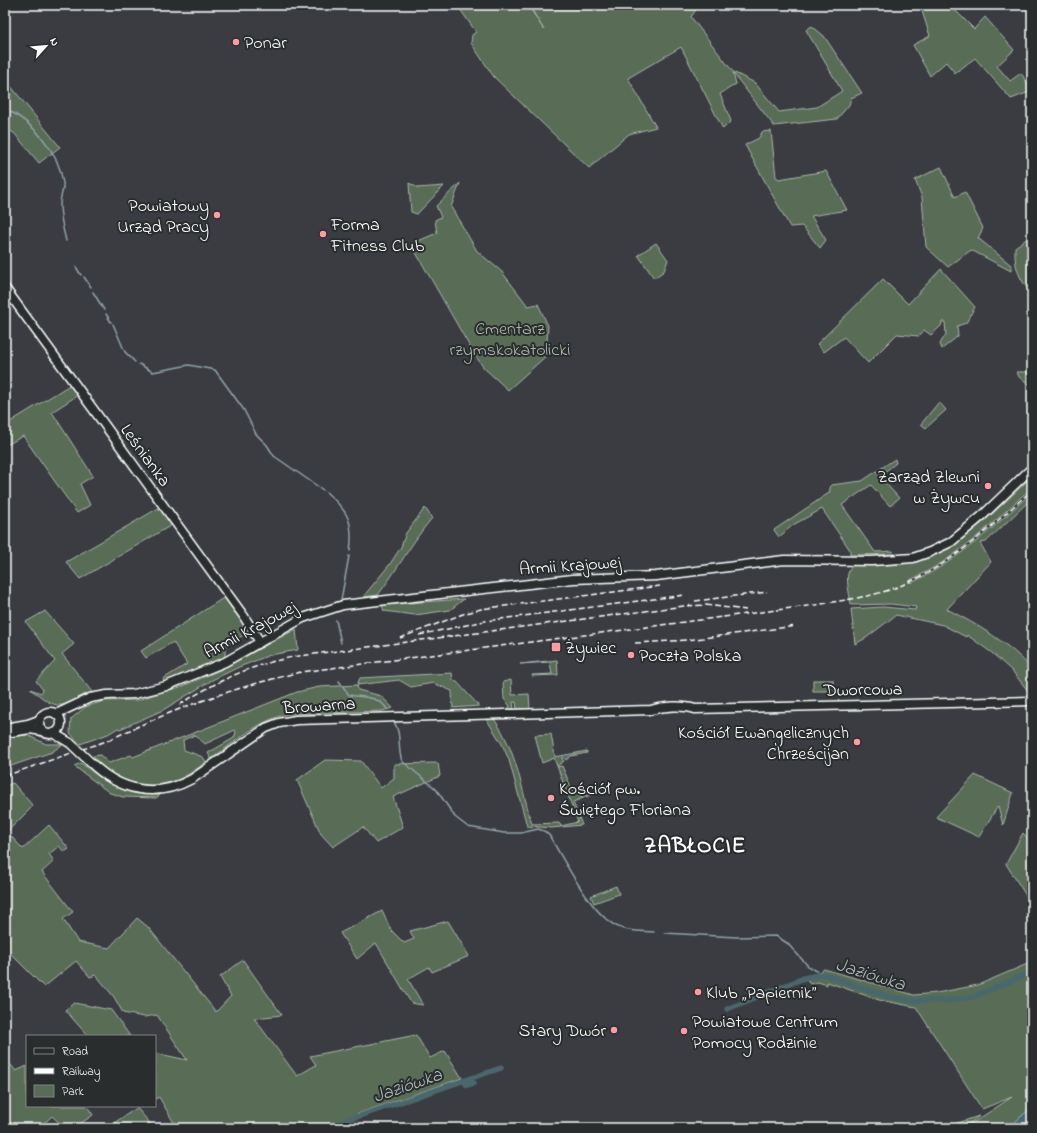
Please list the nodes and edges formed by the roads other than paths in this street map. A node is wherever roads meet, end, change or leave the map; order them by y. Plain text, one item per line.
1 (5, 288) edge
2 (1032, 468) edge
3 (260, 642) junction
4 (1032, 701) edge
5 (581, 712) joint
6 (40, 720) junction
7 (57, 725) junction
8 (5, 728) edge
9 (42, 731) junction
10 (5, 733) edge

1 - 3 street, Leśnianka
2 - 3 street, Armii Krajowej
3 - 7 street, Armii Krajowej
4 - 5 street, Dworcowa
5 - 7 street, Browarna, bridge
6 - 7 street, Armii Krajowej
6 - 8 street
6 - 9 street
7 - 9 street
9 - 10 street

